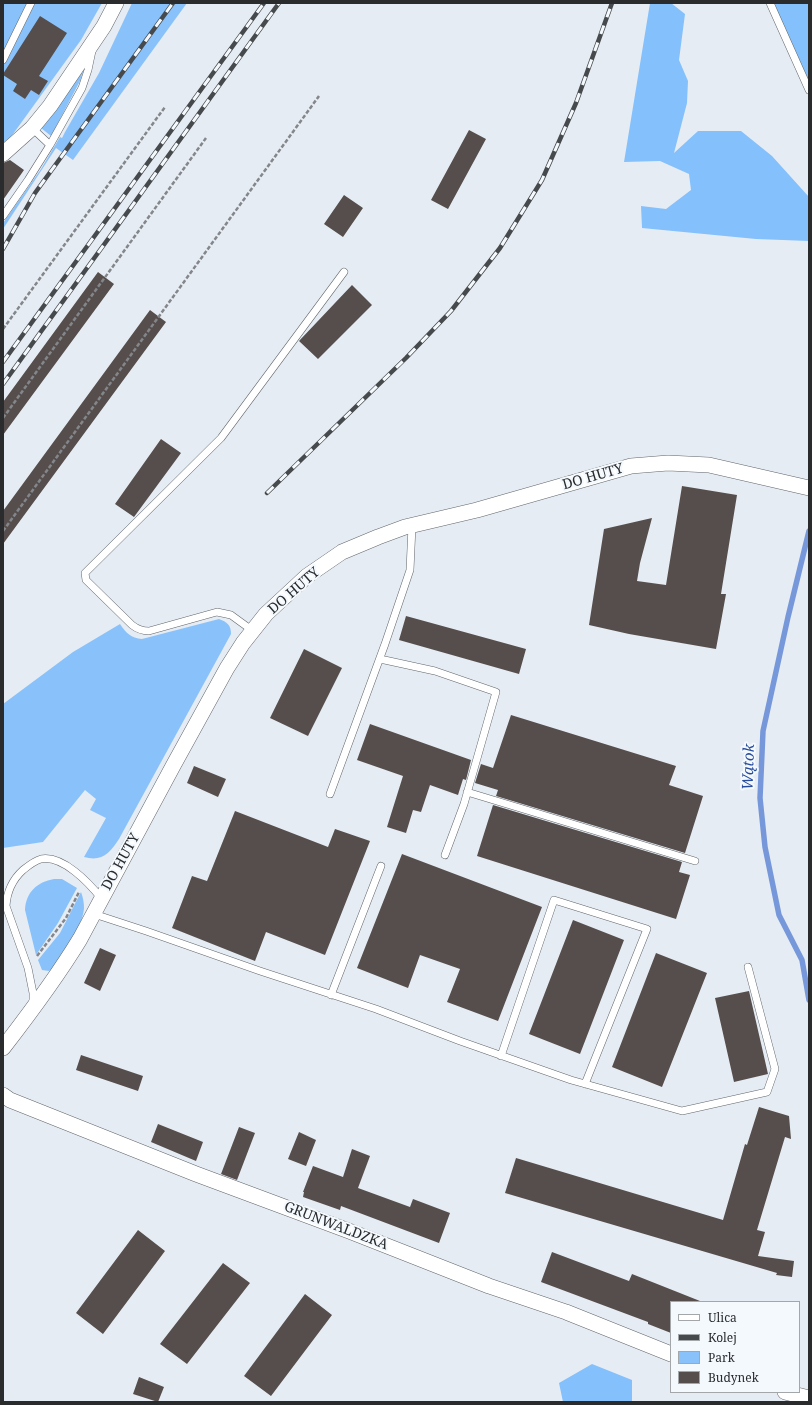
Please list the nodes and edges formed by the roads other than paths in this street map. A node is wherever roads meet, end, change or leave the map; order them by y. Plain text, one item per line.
1 (31, 3) edge
2 (116, 3) edge
3 (770, 3) edge
4 (93, 43) junction
5 (3, 60) edge
6 (809, 90) edge
7 (32, 128) junction
8 (50, 145) junction
9 (3, 154) edge
10 (3, 216) edge
11 (344, 272) dead end
12 (805, 487) edge
13 (412, 526) junction
14 (253, 631) junction
15 (380, 659) junction
16 (467, 792) junction
17 (330, 794) dead end
18 (445, 855) dead end
19 (695, 862) dead end
20 (381, 866) dead end
21 (102, 898) junction
22 (94, 914) junction
23 (748, 966) dead end
24 (331, 994) junction
25 (33, 1008) junction
26 (3, 1048) edge
27 (501, 1056) junction
28 (586, 1084) junction
29 (3, 1095) edge
30 (670, 1354) edge
31 (789, 1393) edge
32 (809, 1398) edge

1 - 5 lane
2 - 4 street
3 - 6 lane
4 - 7 street
4 - 8 lane
7 - 8 lane
7 - 9 street
8 - 10 lane
11 - 14 lane
12 - 13 street, DO HUTY
13 - 14 street, DO HUTY
13 - 15 lane
14 - 21 street, DO HUTY
15 - 16 lane
15 - 17 lane
16 - 18 lane
16 - 19 lane
20 - 24 lane
21 - 22 street, DO HUTY
21 - 25 lane
22 - 24 lane
22 - 25 street, DO HUTY
23 - 28 lane
24 - 27 lane
25 - 26 street, DO HUTY
27 - 28 lane
27 - 28 lane
29 - 30 street, GRUNWALDZKA
31 - 32 street

